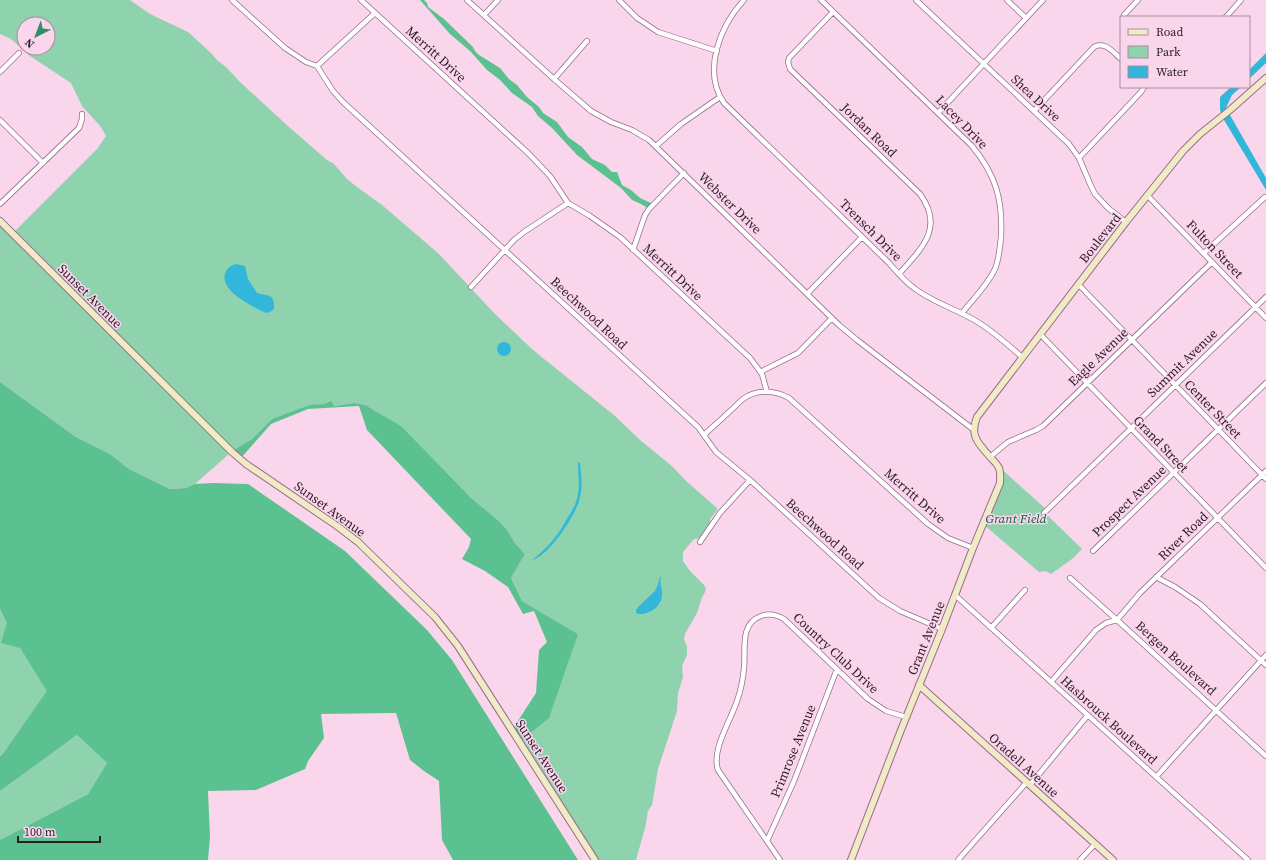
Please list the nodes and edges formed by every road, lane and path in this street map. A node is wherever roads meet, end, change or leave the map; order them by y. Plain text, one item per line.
1 (232, 0) edge
2 (361, 0) edge
3 (468, 0) edge
4 (498, 0) edge
5 (619, 0) edge
6 (744, 0) edge
7 (821, 0) edge
8 (916, 0) edge
9 (1007, 0) edge
10 (1043, 0) edge
11 (1138, 0) edge
12 (1242, 0) edge
13 (833, 12) junction
14 (375, 13) junction
15 (1124, 15) dead end
16 (484, 16) junction
17 (1227, 16) edge
18 (1026, 18) junction
19 (587, 41) dead end
20 (717, 51) junction
21 (16, 56) edge
22 (1120, 58) edge
23 (984, 64) junction
24 (317, 66) junction
25 (0, 72) edge
26 (554, 79) junction
27 (1265, 80) edge
28 (1143, 88) edge
29 (720, 97) junction
30 (1034, 111) junction
31 (938, 113) junction
32 (82, 114) dead end
33 (0, 120) edge
34 (656, 146) junction
35 (1079, 158) junction
36 (43, 163) junction
37 (684, 173) junction
38 (1147, 195) junction
39 (1265, 197) edge
40 (568, 203) junction
41 (0, 204) edge
42 (0, 221) edge
43 (1126, 222) junction
44 (862, 237) junction
45 (504, 250) junction
46 (633, 250) junction
47 (1204, 253) junction
48 (1212, 262) junction
49 (899, 274) junction
50 (1078, 284) junction
51 (471, 287) dead end
52 (807, 294) junction
53 (1266, 297) edge
54 (1256, 307) junction
55 (962, 313) junction
56 (832, 318) junction
57 (1266, 318) edge
58 (1040, 334) junction
59 (1132, 340) junction
60 (1022, 357) junction
61 (760, 372) junction
62 (1087, 383) junction
63 (1266, 383) edge
64 (1175, 385) junction
65 (767, 392) junction
66 (1131, 428) junction
67 (974, 430) junction
68 (1218, 430) junction
69 (704, 435) junction
70 (990, 457) junction
71 (1266, 471) edge
72 (1174, 472) junction
73 (1262, 475) junction
74 (1266, 479) edge
75 (750, 480) junction
76 (1044, 513) dead end
77 (1218, 518) junction
78 (700, 542) dead end
79 (973, 548) junction
80 (1093, 550) dead end
81 (1266, 568) edge
82 (1156, 577) junction
83 (1070, 578) dead end
84 (1025, 590) dead end
85 (955, 595) junction
86 (1117, 620) junction
87 (991, 628) junction
88 (942, 629) junction
89 (1266, 654) edge
90 (1261, 660) junction
91 (1266, 665) edge
92 (837, 669) junction
93 (1051, 682) junction
94 (919, 686) junction
95 (1217, 710) junction
96 (1088, 715) junction
97 (906, 717) junction
98 (1266, 756) edge
99 (1156, 777) junction
100 (1028, 784) junction
101 (767, 841) junction
102 (1095, 844) junction
103 (595, 860) edge
104 (780, 860) edge
105 (851, 860) edge
106 (958, 860) edge
107 (1080, 860) edge
108 (1113, 860) edge
109 (1248, 860) edge

1 - 24 street
2 - 14 street, Merritt Drive
3 - 16 street, Webster Drive
4 - 16 street
5 - 20 street
6 - 20 street
7 - 13 street, Lacey Drive
8 - 23 street, Shea Drive
9 - 18 street
10 - 18 street
11 - 15 street
12 - 17 street
13 - 31 street, Lacey Drive
13 - 49 street, Jordan Road
14 - 24 street
14 - 40 street, Merritt Drive
16 - 26 street, Webster Drive
18 - 23 street
19 - 26 street
20 - 29 street
21 - 25 street
22 - 30 street
23 - 30 street, Shea Drive
23 - 31 street
24 - 45 street, Beechwood Road
26 - 34 street, Webster Drive
27 - 38 street, Boulevard
28 - 35 street
29 - 34 street
29 - 44 street, Trensch Drive
30 - 35 street, Shea Drive
31 - 55 street, Lacey Drive
32 - 36 street
33 - 36 street
34 - 37 street, Webster Drive
35 - 43 street, Shea Drive
36 - 41 street
37 - 46 street
37 - 52 street, Webster Drive
38 - 43 street, Boulevard
38 - 47 street, Fulton Street
39 - 47 street
40 - 45 street
40 - 46 street, Merritt Drive
42 - 103 street, Sunset Avenue
43 - 50 street, Boulevard
44 - 49 street, Trensch Drive
44 - 52 street
45 - 51 street
45 - 69 street, Beechwood Road
46 - 61 street, Merritt Drive
47 - 48 street, Fulton Street
48 - 54 street, Fulton Street
48 - 59 street, Eagle Avenue
49 - 55 street, Trensch Drive
50 - 58 street, Boulevard
50 - 59 street, Center Street
52 - 56 street, Webster Drive
53 - 54 street, Summit Avenue
54 - 57 street, Fulton Street
54 - 64 street, Summit Avenue
55 - 60 street, Trensch Drive
56 - 61 street
56 - 67 street, Webster Drive
58 - 60 street, Boulevard
58 - 62 street, Grand Street
59 - 62 street, Eagle Avenue
59 - 64 street, Center Street
60 - 67 street, Boulevard
61 - 65 street, Merritt Drive
62 - 66 street, Grand Street
62 - 70 street, Eagle Avenue
63 - 68 street, Prospect Avenue
64 - 66 street, Summit Avenue
64 - 68 street, Center Street
65 - 69 street
65 - 79 street, Merritt Drive
66 - 72 street, Grand Street
66 - 76 street, Summit Avenue
67 - 70 street, Grant Avenue
68 - 72 street, Prospect Avenue
68 - 73 street, Center Street
69 - 75 street, Beechwood Road
70 - 79 street, Grant Avenue
71 - 73 street, River Road
72 - 77 street, Grand Street
72 - 80 street, Prospect Avenue
73 - 74 street, Center Street
73 - 77 street, River Road
75 - 78 street
75 - 88 street, Beechwood Road
77 - 81 street, Grand Street
77 - 82 street, River Road
79 - 85 street, Grant Avenue
82 - 86 street, River Road
82 - 90 street
83 - 86 street, Bergen Boulevard
84 - 87 street
85 - 87 street, Hasbrouck Boulevard
85 - 88 street, Grant Avenue
86 - 93 street
86 - 95 street, Bergen Boulevard
87 - 93 street, Hasbrouck Boulevard
88 - 94 street, Grant Avenue
89 - 90 street
90 - 91 street
90 - 95 street
92 - 97 street, Country Club Drive
92 - 101 street, Primrose Avenue
92 - 101 street, Country Club Drive
93 - 96 street, Hasbrouck Boulevard
94 - 97 street, Grant Avenue
94 - 100 street, Oradell Avenue
95 - 98 street, Bergen Boulevard
95 - 99 street
96 - 99 street, Hasbrouck Boulevard
96 - 100 street
97 - 105 street, Grant Avenue
99 - 109 street, Hasbrouck Boulevard
100 - 102 street, Oradell Avenue
100 - 106 street
101 - 104 street, Country Club Drive
102 - 107 street
102 - 108 street, Oradell Avenue

